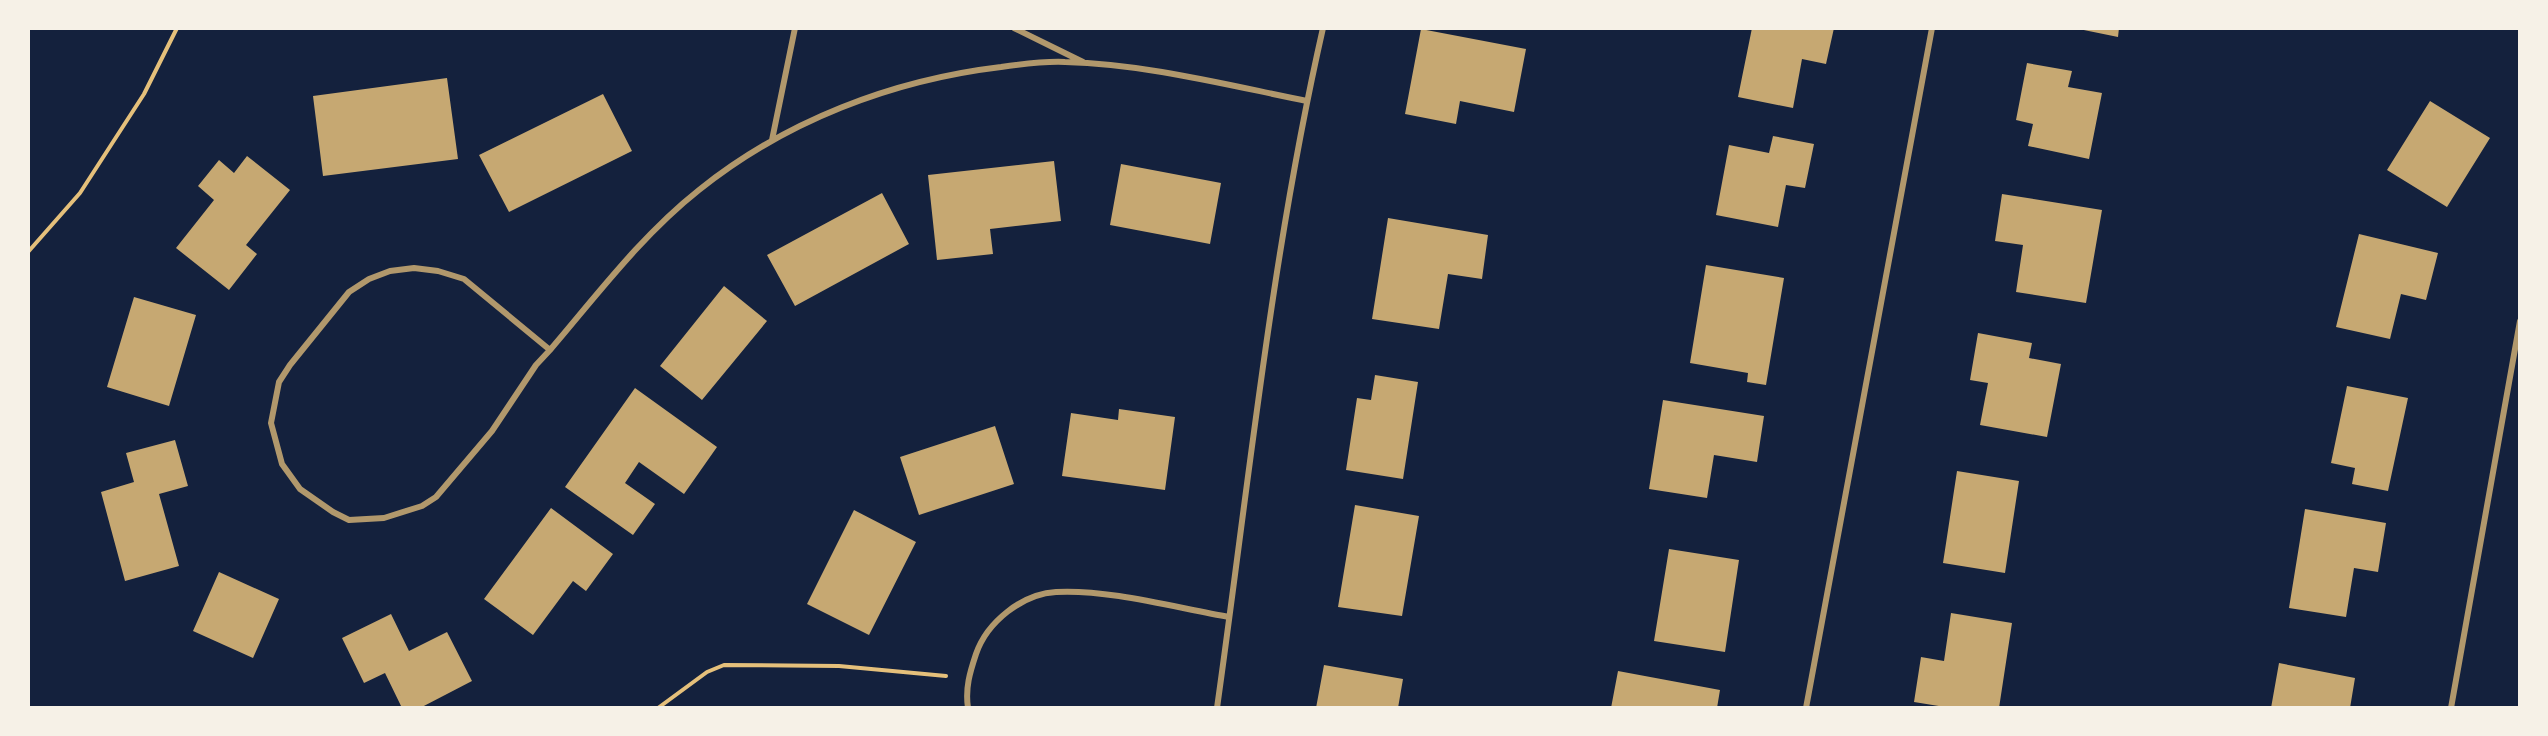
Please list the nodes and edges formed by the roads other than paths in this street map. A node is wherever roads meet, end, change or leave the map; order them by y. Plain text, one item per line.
1 (795, 28) edge
2 (1014, 28) edge
3 (1323, 28) edge
4 (1932, 28) edge
5 (1086, 63) junction
6 (1306, 101) junction
7 (772, 140) junction
8 (2520, 321) edge
9 (550, 350) junction
10 (1229, 616) junction
11 (968, 708) edge
12 (1216, 708) edge
13 (1806, 708) edge
14 (2451, 708) edge

1 - 7 street
2 - 5 street
3 - 6 street
4 - 13 street
5 - 6 street
5 - 7 street
6 - 10 street
7 - 9 street
8 - 14 street
9 - 9 street
10 - 11 street
10 - 12 street

